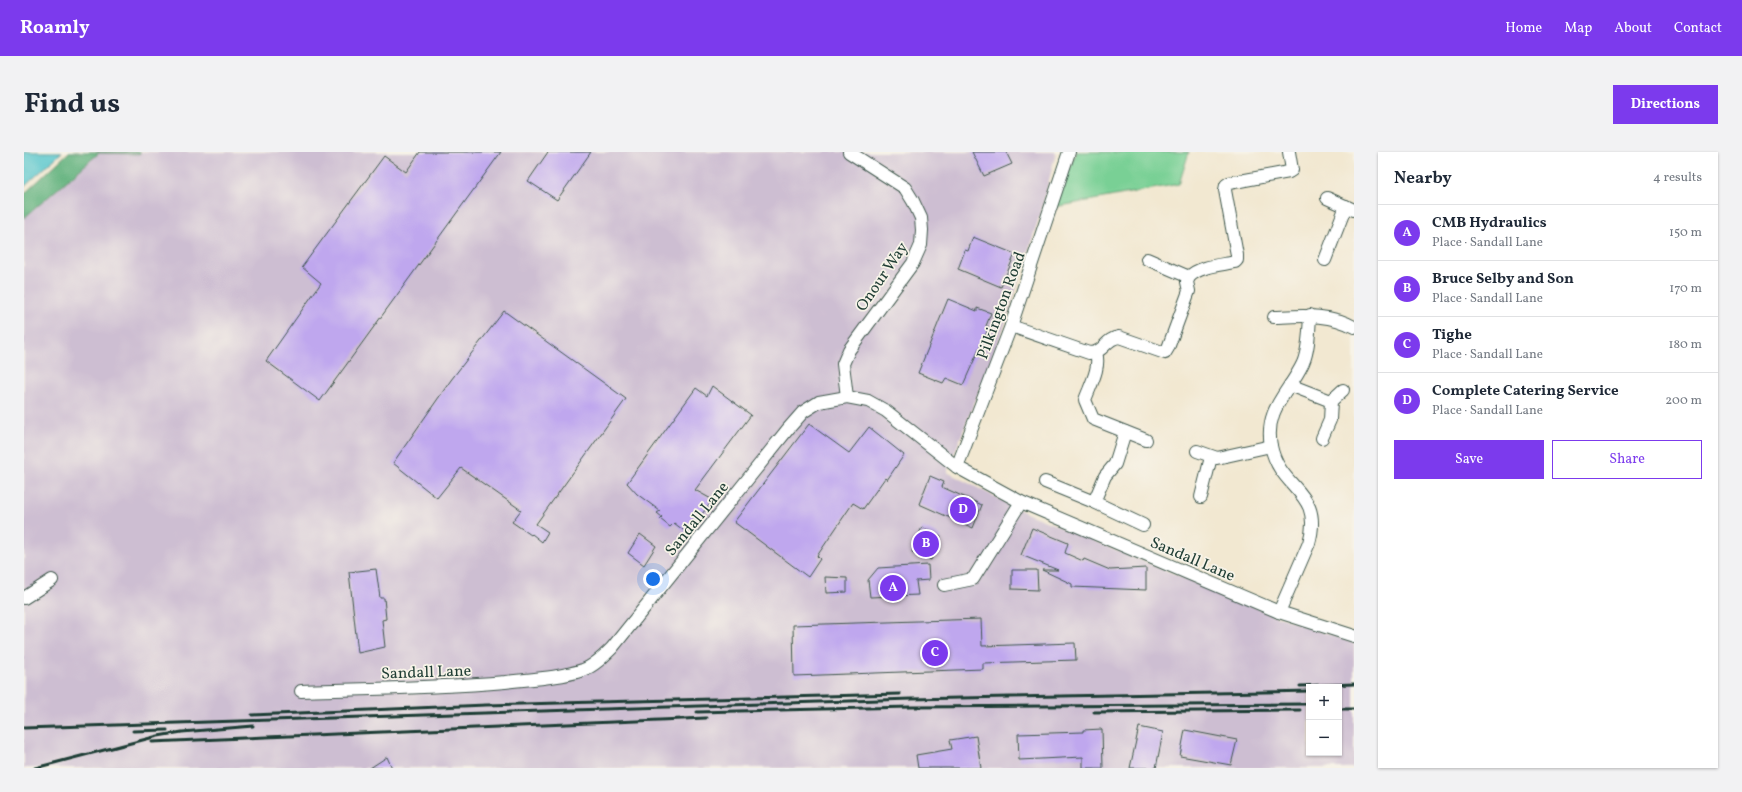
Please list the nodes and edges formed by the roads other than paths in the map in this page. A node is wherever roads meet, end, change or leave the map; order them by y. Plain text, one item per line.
1 (849, 152) edge
2 (1069, 152) edge
3 (1289, 152) edge
4 (1327, 198) dead end
5 (1350, 208) edge
6 (1147, 259) dead end
7 (1325, 260) dead end
8 (1189, 277) junction
9 (1310, 315) junction
10 (1274, 317) dead end
11 (1353, 323) edge
12 (1011, 326) junction
13 (1096, 353) junction
14 (1290, 385) junction
15 (1343, 390) dead end
16 (847, 397) junction
17 (1331, 401) junction
18 (1125, 432) junction
19 (1322, 438) dead end
20 (1146, 440) dead end
21 (1271, 446) junction
22 (1197, 451) dead end
23 (1211, 457) junction
24 (956, 467) junction
25 (1045, 482) dead end
26 (1201, 497) dead end
27 (1021, 502) junction
28 (1094, 502) junction
29 (1143, 525) dead end
30 (52, 580) dead end
31 (944, 584) dead end
32 (24, 598) edge
33 (1279, 612) junction
34 (1354, 636) edge
35 (301, 691) dead end

1 - 16 street, Onour Way
2 - 12 street, Pilkington Road
3 - 8 street
4 - 5 street
5 - 7 street
6 - 8 street
8 - 13 street
9 - 10 street
9 - 11 street
9 - 14 street
12 - 13 street
12 - 24 street, Pilkington Road
13 - 18 street
14 - 17 street
14 - 21 street
15 - 17 street
16 - 24 street, Sandall Lane
16 - 35 street, Sandall Lane
17 - 19 street
18 - 20 street
18 - 28 street
21 - 23 street
21 - 33 street
22 - 23 street
23 - 26 street
24 - 27 street, Sandall Lane
25 - 28 street
27 - 31 street
27 - 33 street, Sandall Lane
28 - 29 street
30 - 32 street
33 - 34 street, Sandall Lane

